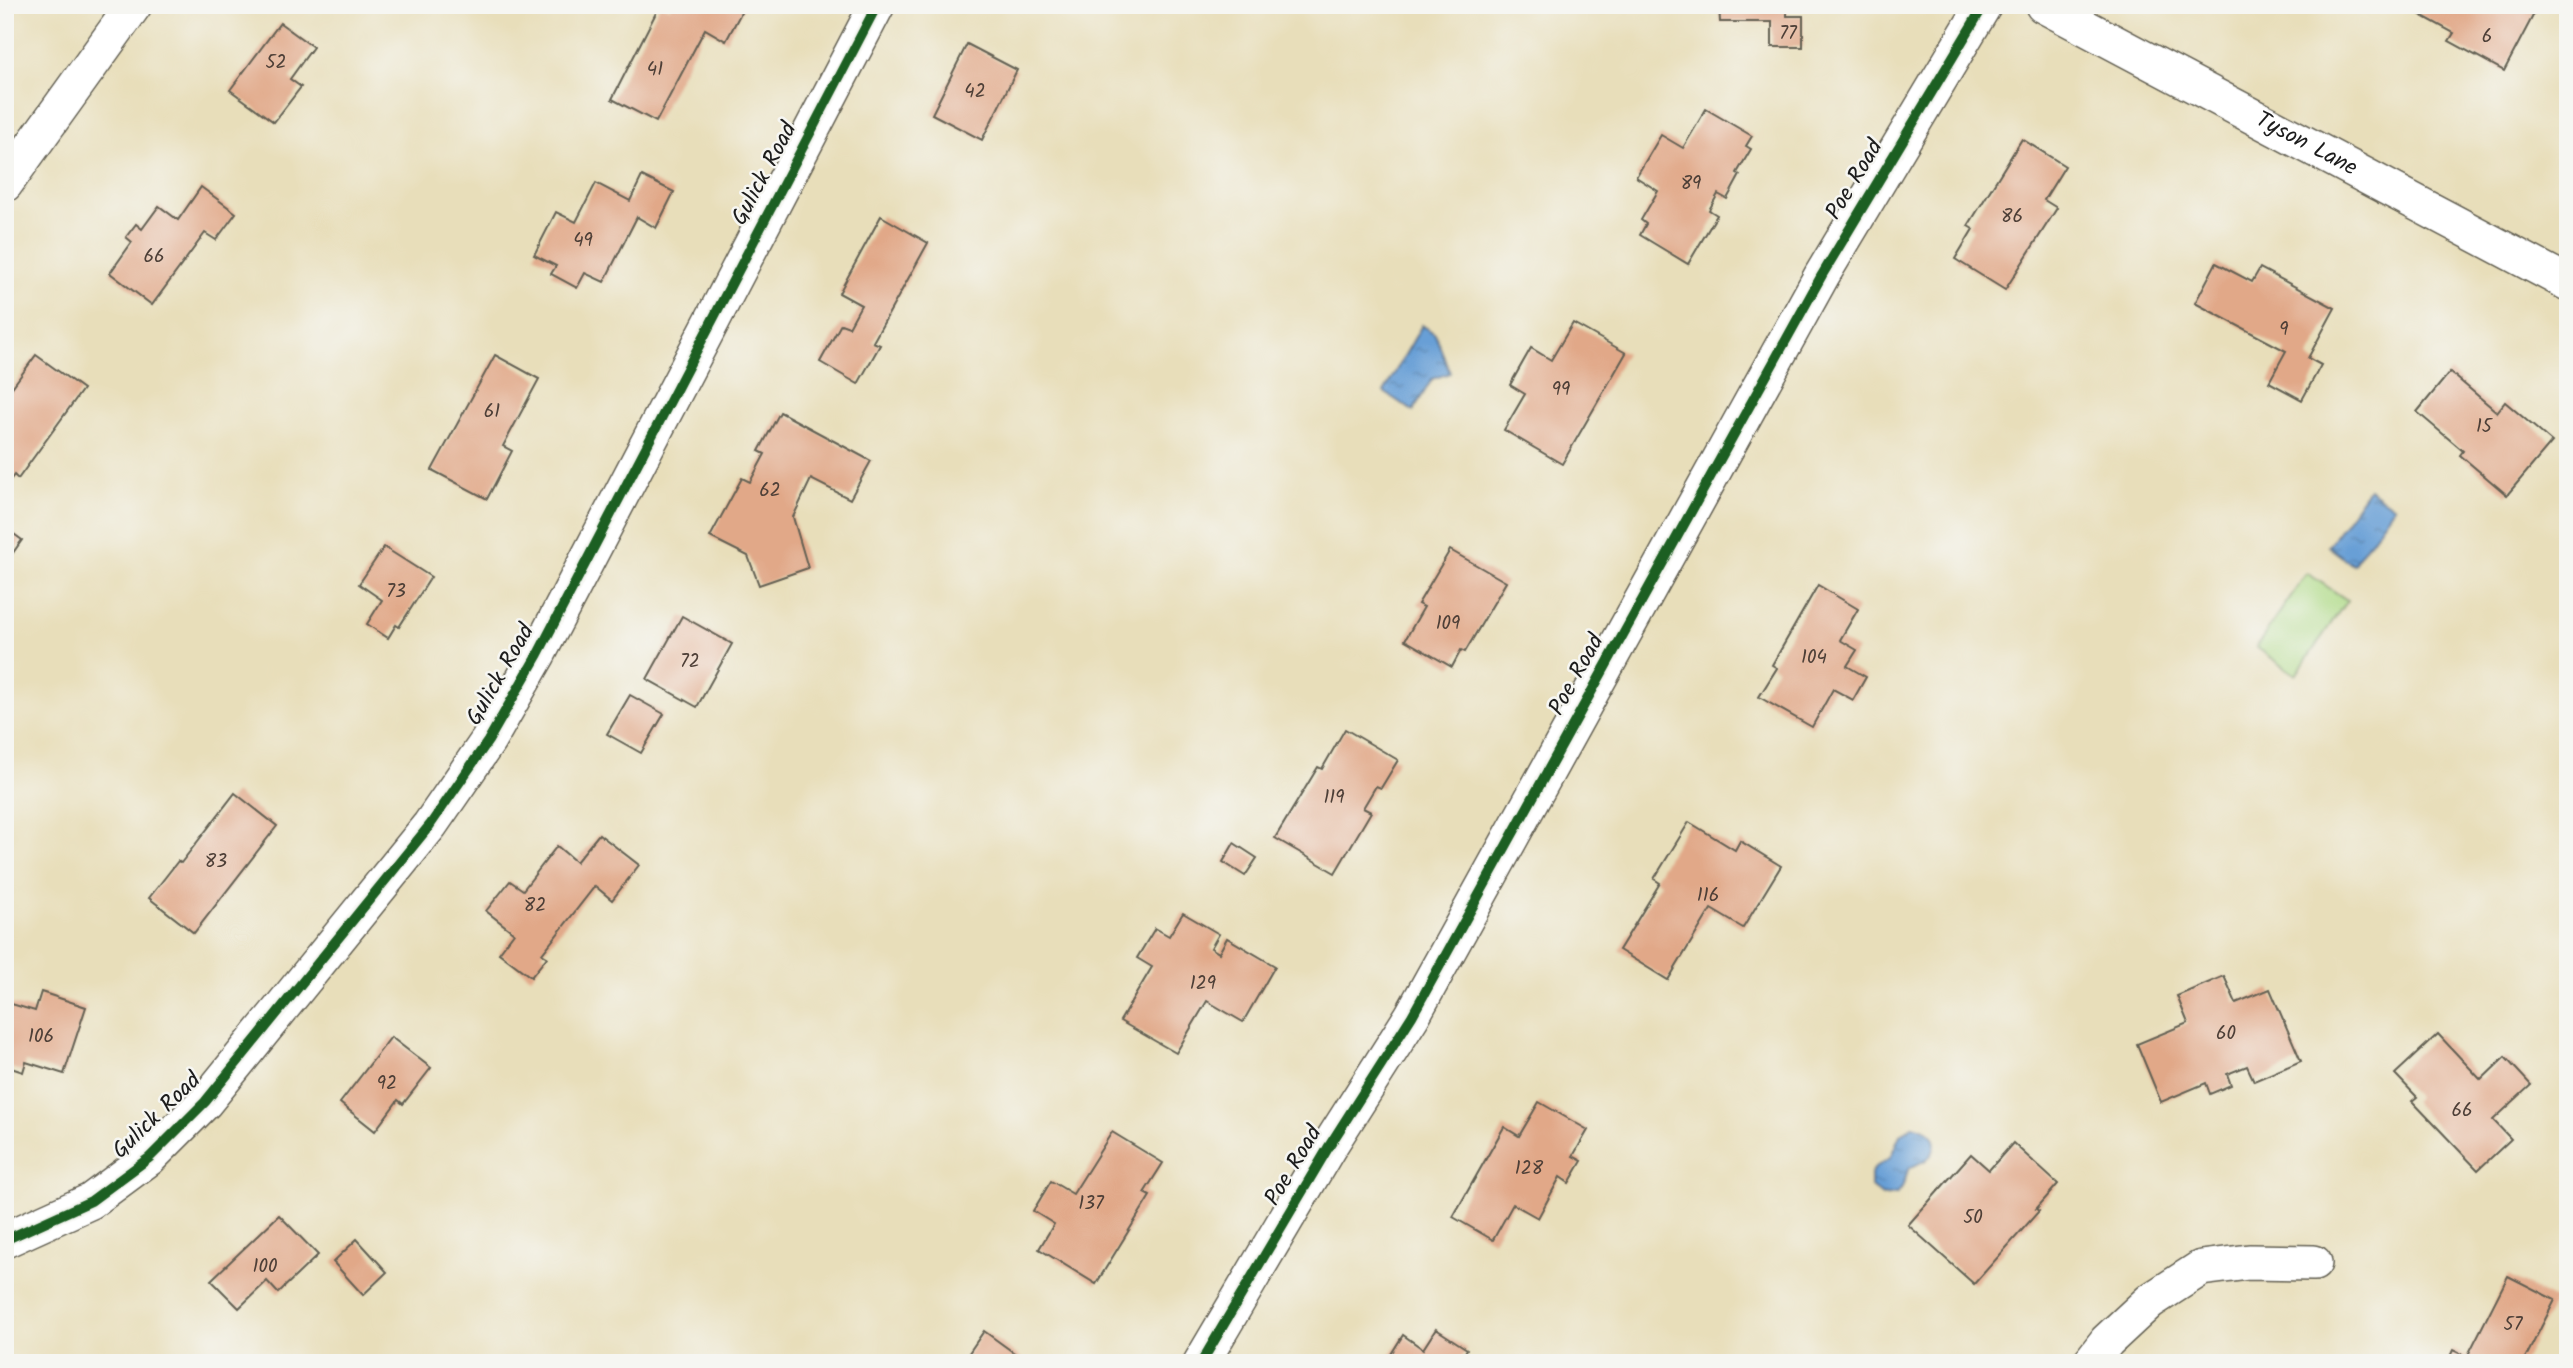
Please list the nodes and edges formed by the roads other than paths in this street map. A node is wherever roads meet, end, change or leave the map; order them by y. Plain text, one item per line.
1 (134, 5) edge
2 (877, 5) edge
3 (1984, 5) edge
4 (2043, 5) edge
5 (5, 184) edge
6 (2568, 283) edge
7 (5, 1240) edge
8 (2314, 1263) dead end
9 (1201, 1363) edge
10 (2090, 1363) edge

1 - 5 street
2 - 7 street, Gulick Road
3 - 9 street, Poe Road
4 - 6 street, Tyson Lane
8 - 10 street

